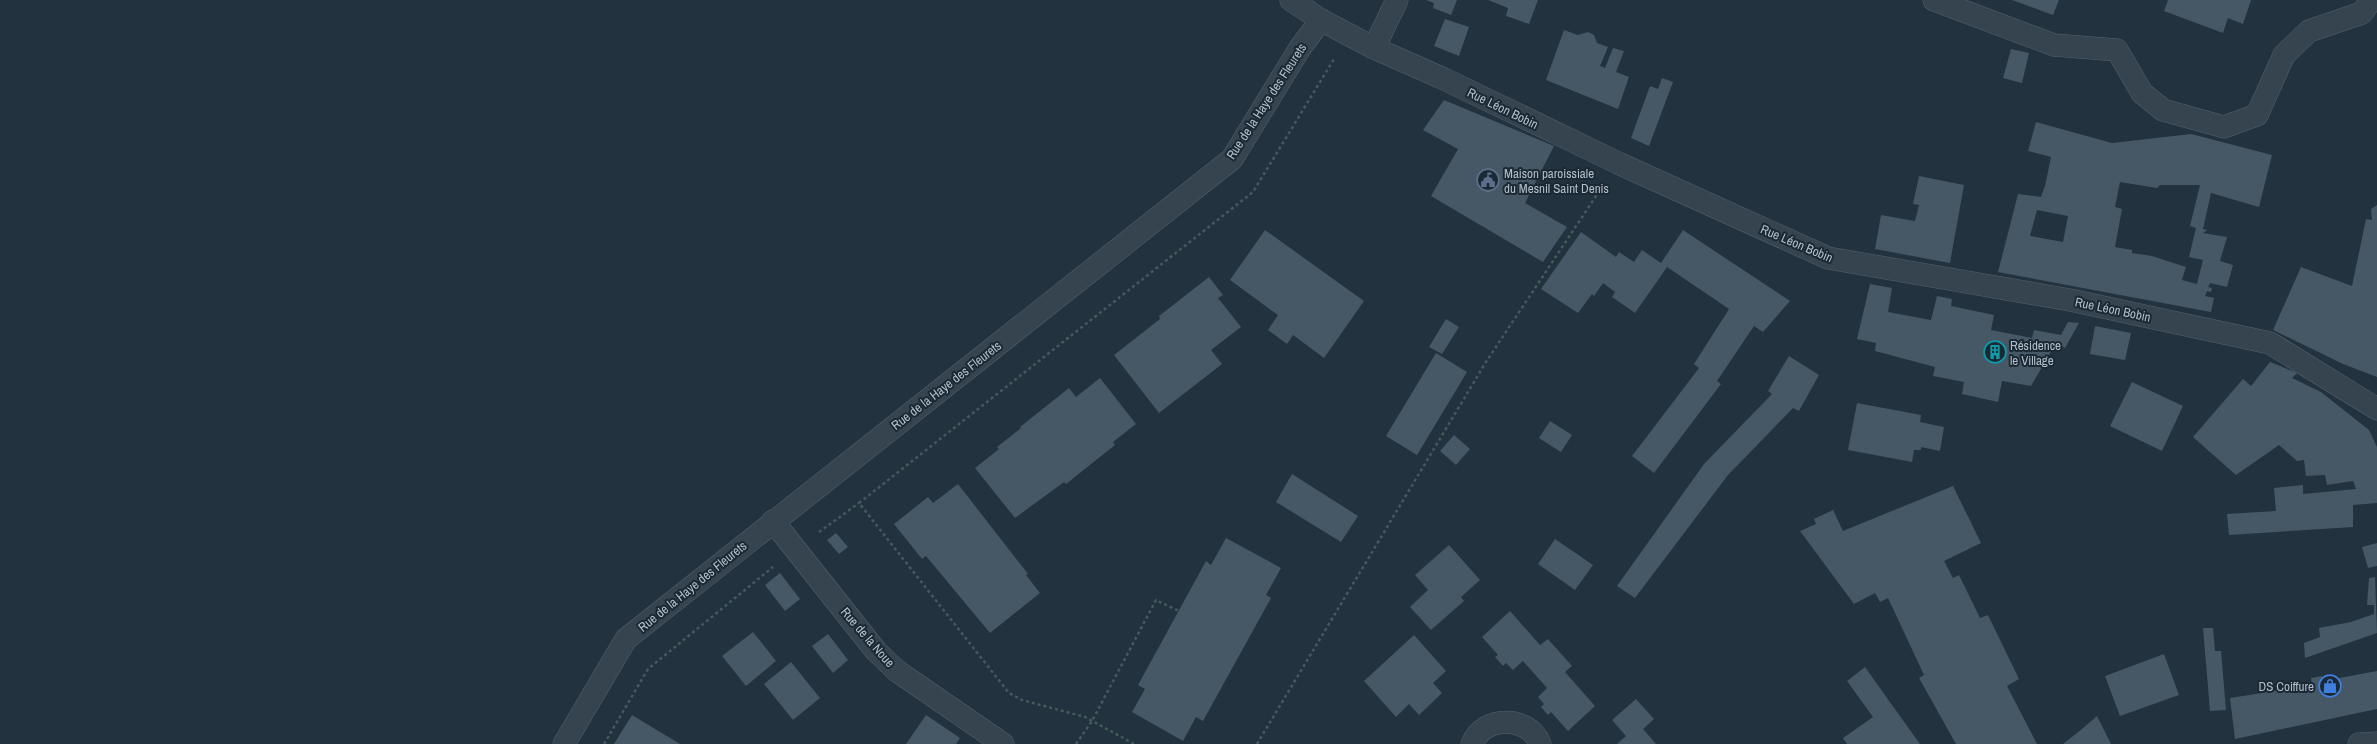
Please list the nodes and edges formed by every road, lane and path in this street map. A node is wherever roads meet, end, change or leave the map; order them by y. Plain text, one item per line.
1 (1291, 0) edge
2 (1397, 0) edge
3 (1934, 0) edge
4 (2371, 0) edge
5 (1321, 20) junction
6 (1349, 35) junction
7 (1374, 48) junction
8 (1618, 163) junction
9 (2377, 409) edge
10 (859, 503) junction
11 (773, 521) junction
12 (796, 549) junction
13 (1179, 611) dead end
14 (1092, 721) junction
15 (2377, 743) edge
16 (564, 744) edge
17 (604, 744) edge
18 (1003, 744) edge
19 (1076, 744) edge
20 (1134, 744) edge
21 (1257, 744) edge
22 (1472, 744) edge
23 (1540, 744) edge
24 (2359, 744) edge

1 - 5 street, Rue Léon Bobin
2 - 7 street
3 - 4 street
5 - 6 street, Rue Léon Bobin
5 - 11 street, Rue de la Haye des Fleurets
6 - 7 street, Rue Léon Bobin
6 - 10 path
7 - 8 street, Rue Léon Bobin
8 - 9 street, Rue Léon Bobin
8 - 21 path
10 - 12 path
10 - 14 path
11 - 12 street, Rue de la Noue
11 - 16 street, Rue de la Haye des Fleurets
12 - 17 path
12 - 18 street, Rue de la Noue
13 - 14 path
14 - 19 path
14 - 20 path
15 - 24 street
22 - 23 street

